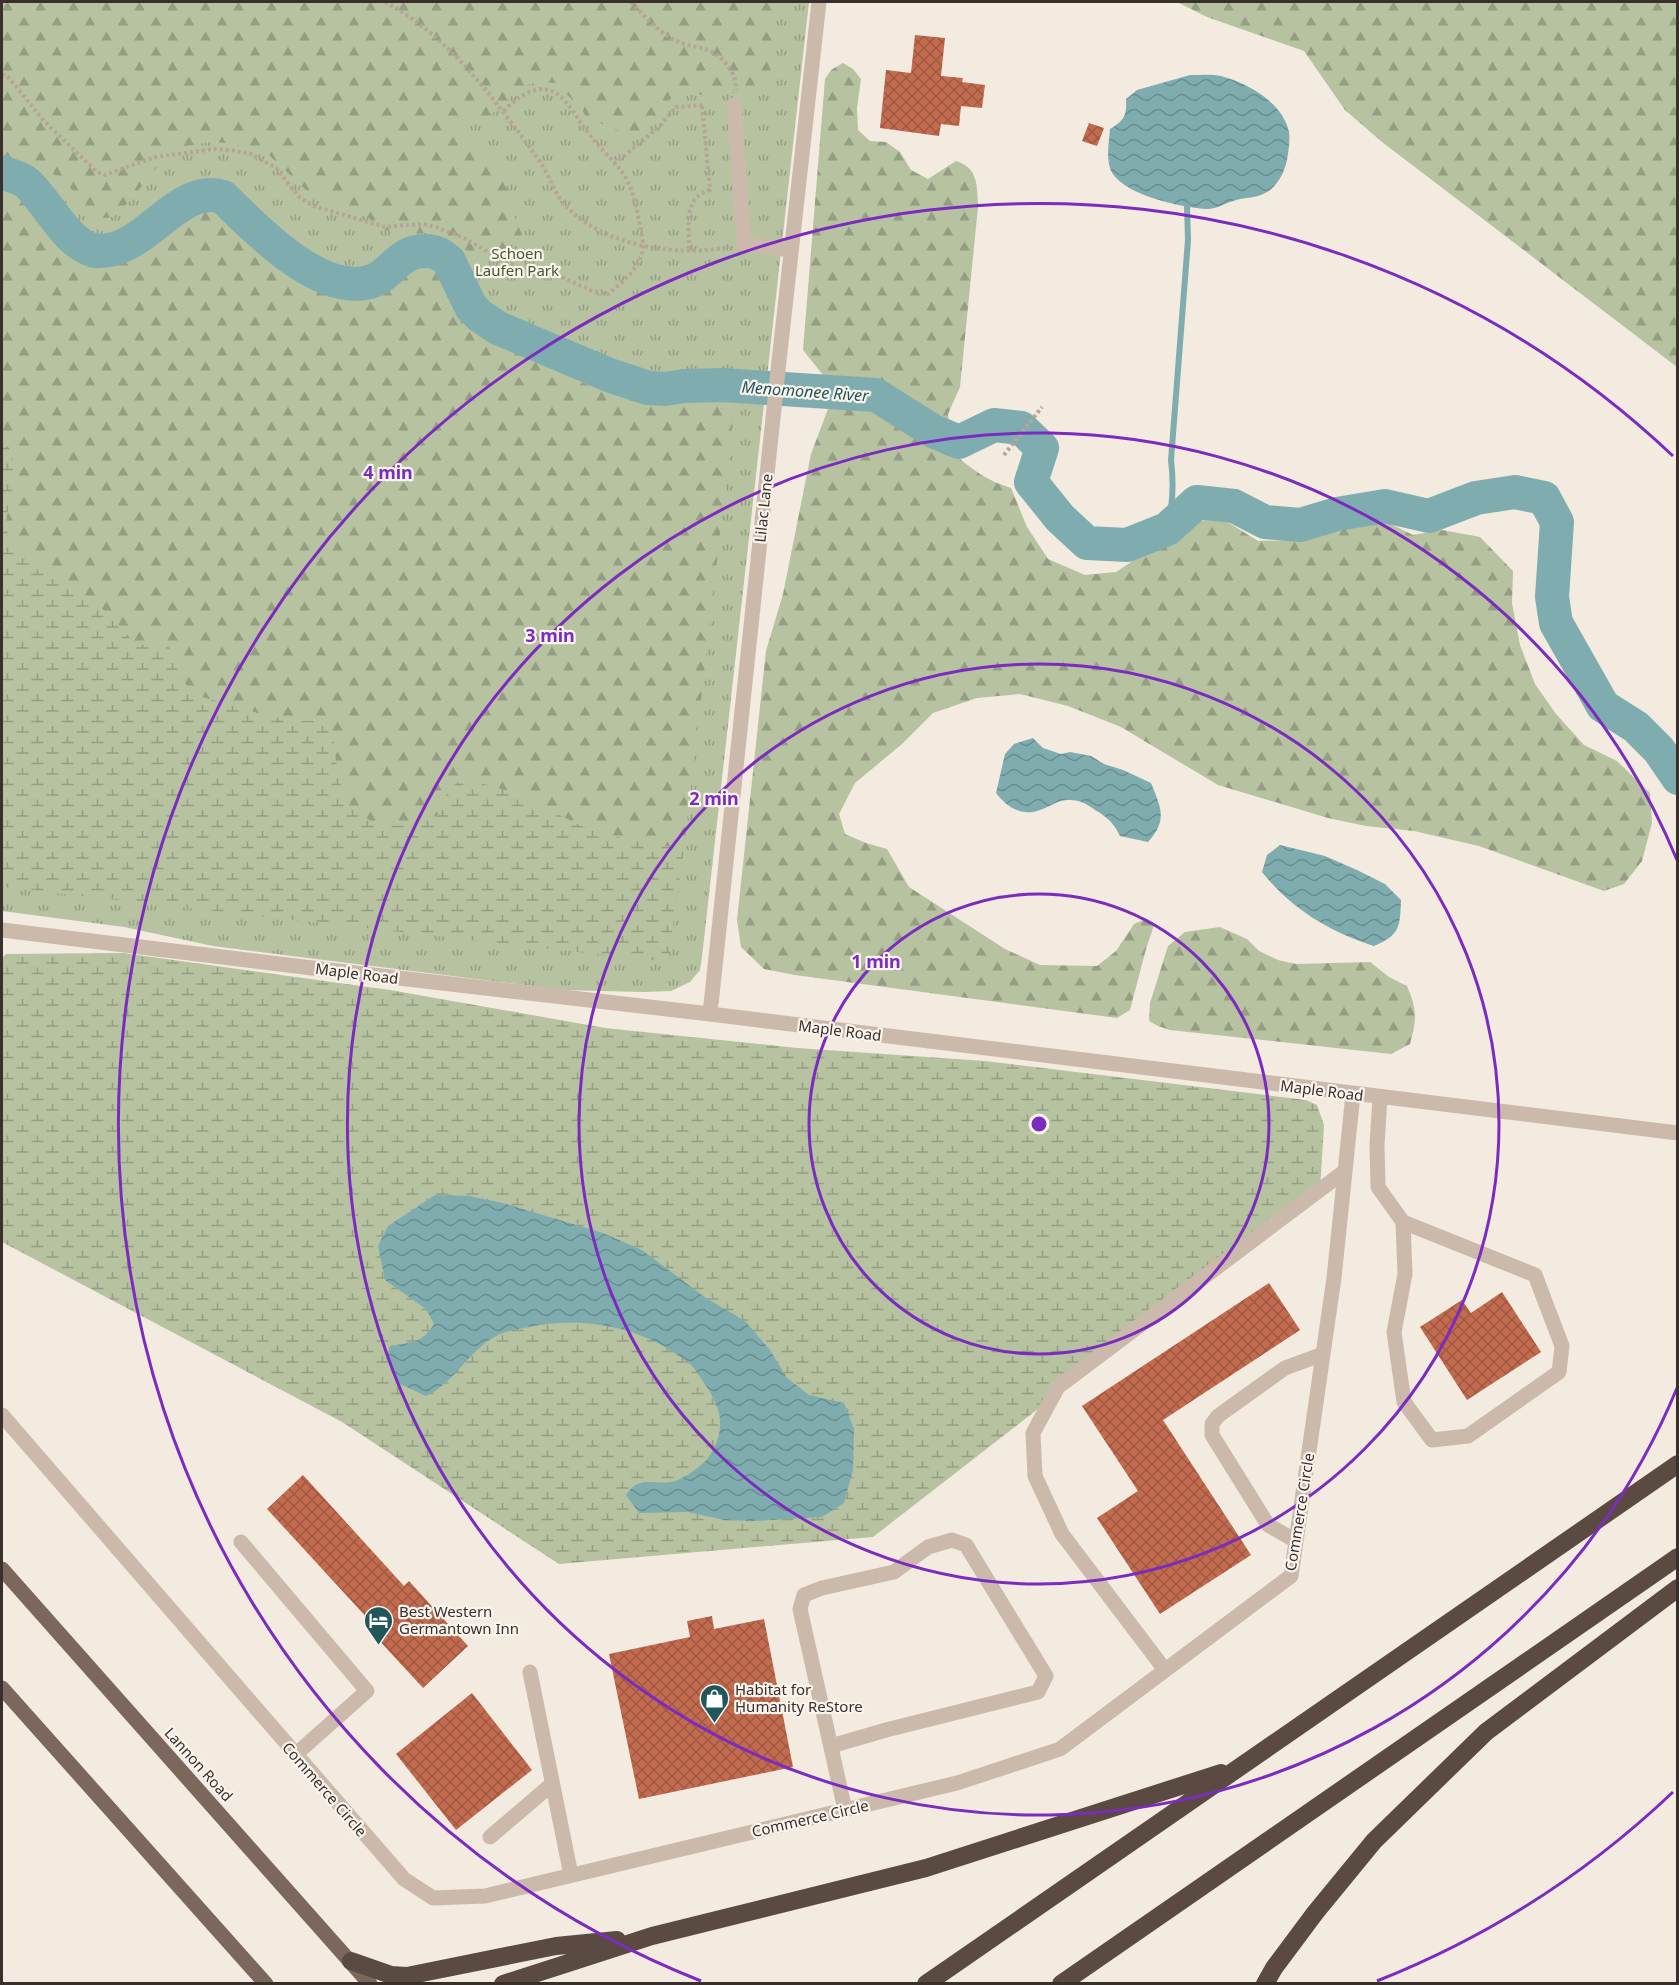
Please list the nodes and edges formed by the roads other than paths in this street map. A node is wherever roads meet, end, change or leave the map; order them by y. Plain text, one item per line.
1 (819, 2) edge
2 (735, 98) road end
3 (791, 250) junction
4 (2, 930) edge
5 (710, 1014) junction
6 (1353, 1094) junction
7 (1380, 1097) junction
8 (1677, 1133) edge
9 (1345, 1171) junction
10 (1403, 1222) junction
11 (1323, 1354) junction
12 (2, 1415) edge
13 (1677, 1464) edge
14 (1296, 1541) junction
15 (241, 1542) dead end
16 (1677, 1557) edge
17 (2, 1569) edge
18 (1677, 1588) edge
19 (1165, 1670) junction
20 (530, 1672) dead end
21 (2, 1688) edge
22 (831, 1746) junction
23 (295, 1755) junction
24 (1240, 1766) junction
25 (552, 1784) junction
26 (845, 1810) junction
27 (490, 1837) dead end
28 (571, 1875) junction
29 (651, 1936) junction
30 (351, 1961) junction
31 (266, 1983) edge
32 (370, 1983) edge
33 (503, 1983) edge
34 (926, 1983) edge
35 (1061, 1983) edge
36 (1265, 1983) edge

1 - 3 street, Lilac Lane
2 - 3 street
3 - 5 street, Lilac Lane
4 - 5 street, Maple Road
5 - 6 street, Maple Road
6 - 7 street, Maple Road
6 - 9 street, Commerce Circle
7 - 8 street, Maple Road
7 - 10 street
9 - 11 street, Commerce Circle
9 - 19 street
10 - 10 street
11 - 14 street, Commerce Circle
11 - 14 street
12 - 23 street, Commerce Circle
13 - 24 highway
14 - 19 street, Commerce Circle
15 - 23 street
16 - 35 highway
17 - 30 main road, Lannon Road
18 - 36 highway
19 - 26 street, Commerce Circle
20 - 25 street
21 - 31 main road
22 - 22 street
22 - 26 street
23 - 28 street, Commerce Circle
24 - 29 highway
24 - 34 highway
25 - 27 street
25 - 28 street
26 - 28 street, Commerce Circle
29 - 30 highway
29 - 33 highway
30 - 32 main road, Lannon Road

